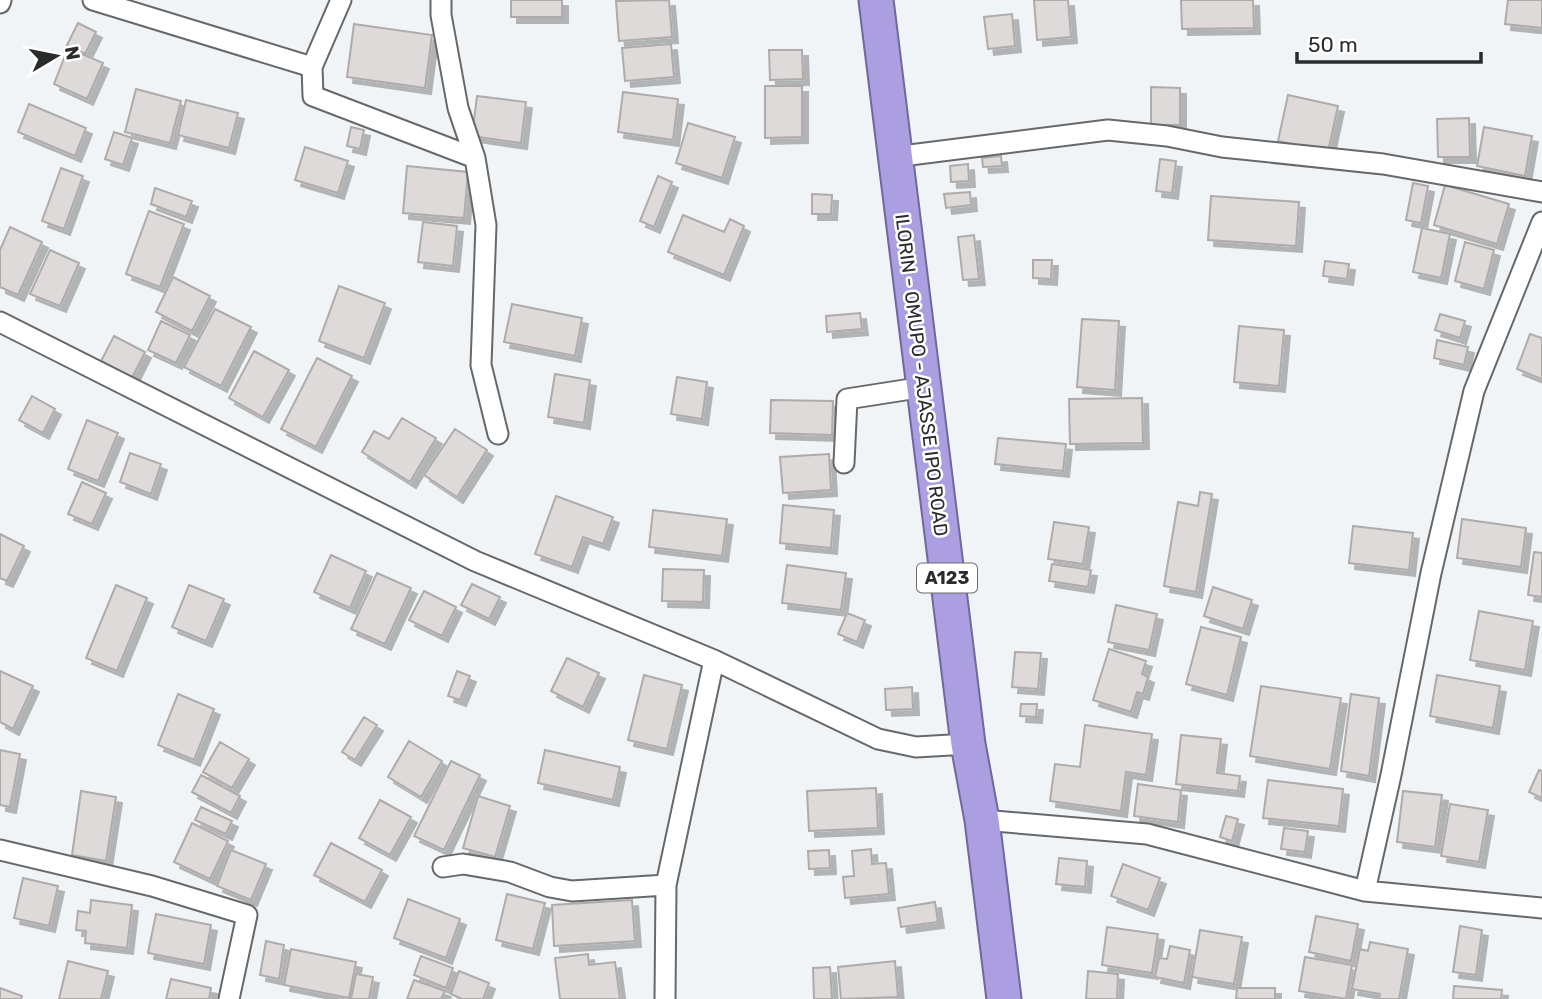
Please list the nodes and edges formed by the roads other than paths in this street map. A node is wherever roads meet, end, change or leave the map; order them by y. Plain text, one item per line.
1 (93, 0) edge
2 (341, 0) edge
3 (441, 0) edge
4 (876, 0) edge
5 (312, 67) junction
6 (894, 157) junction
7 (475, 158) junction
8 (1542, 192) edge
9 (1542, 222) edge
10 (0, 322) edge
11 (924, 387) junction
12 (498, 434) dead end
13 (844, 463) dead end
14 (714, 660) junction
15 (968, 744) junction
16 (982, 820) junction
17 (0, 850) edge
18 (443, 867) dead end
19 (666, 885) junction
20 (1365, 891) junction
21 (1542, 908) edge
22 (229, 999) edge
23 (665, 999) edge
24 (1004, 999) edge

1 - 5 street
2 - 5 street
3 - 7 street
4 - 6 highway, ILORIN - OMUPO - AJASSE IPO ROAD / A123
5 - 7 street
6 - 8 street
6 - 11 highway, ILORIN - OMUPO - AJASSE IPO ROAD / A123
7 - 12 street
9 - 20 street
10 - 14 street
11 - 13 street
11 - 15 highway, ILORIN - OMUPO - AJASSE IPO ROAD / A123
14 - 15 street
14 - 19 street
15 - 16 highway, ILORIN - OMUPO - AJASSE IPO ROAD / A123
16 - 20 street
16 - 24 highway, ILORIN - OMUPO - AJASSE IPO ROAD / A123
17 - 22 street
18 - 19 street
19 - 23 street
20 - 21 street

